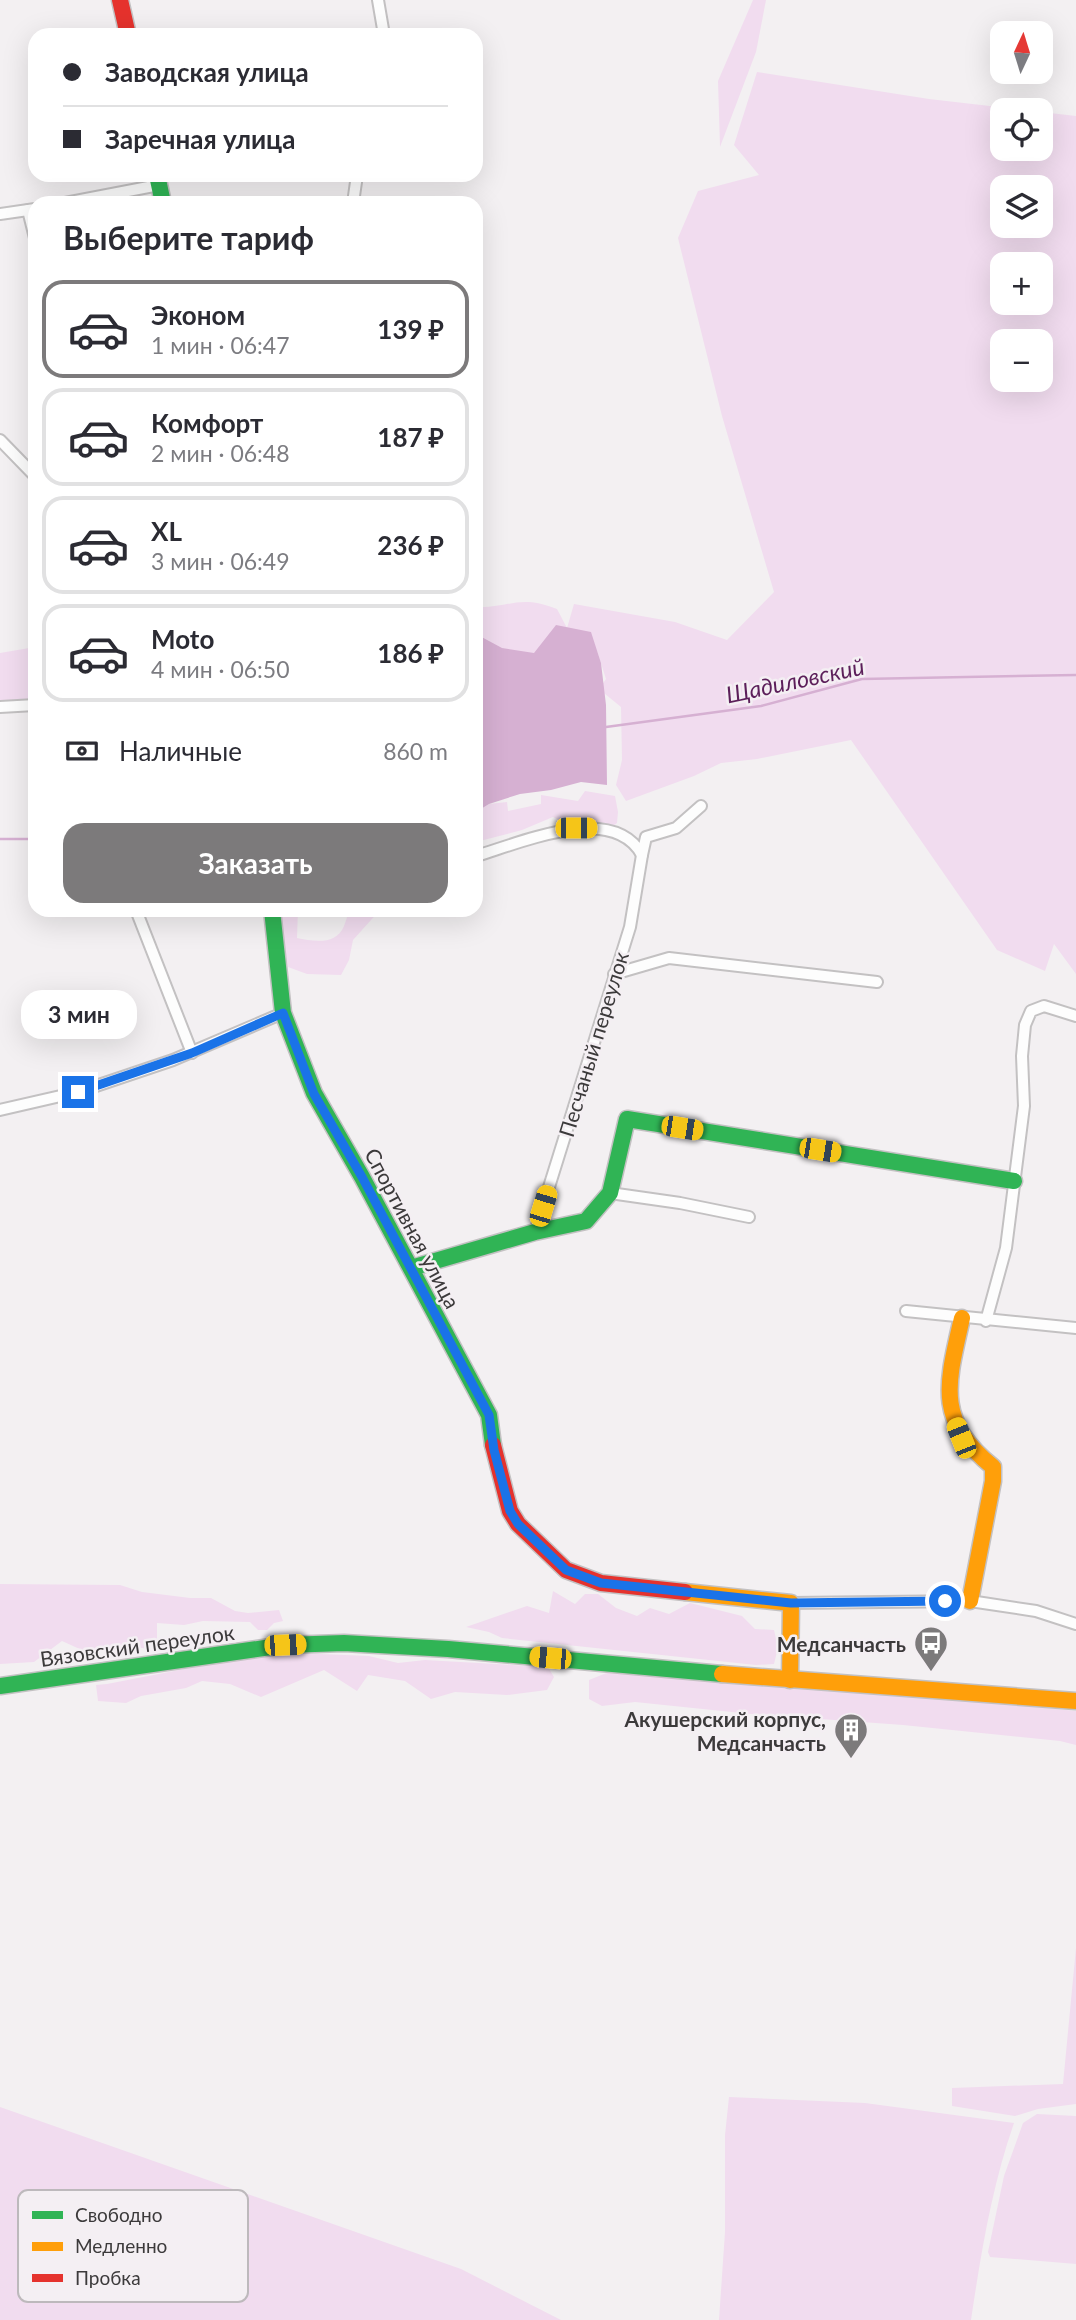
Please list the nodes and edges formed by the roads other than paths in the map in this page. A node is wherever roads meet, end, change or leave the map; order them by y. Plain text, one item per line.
1 (120, 0) edge
2 (377, 0) edge
3 (126, 28) edge
4 (383, 28) edge
5 (150, 182) edge
6 (93, 196) edge
7 (28, 211) edge
8 (0, 215) edge
9 (0, 440) edge
10 (28, 469) edge
11 (28, 705) edge
12 (0, 707) edge
13 (701, 806) dead end
14 (483, 854) edge
15 (642, 855) junction
16 (139, 917) edge
17 (273, 917) edge
18 (614, 974) junction
19 (877, 982) dead end
20 (283, 1013) junction
21 (1076, 1016) edge
22 (192, 1053) junction
23 (0, 1110) edge
24 (1014, 1181) junction
25 (610, 1193) junction
26 (749, 1217) dead end
27 (535, 1232) junction
28 (411, 1268) junction
29 (906, 1311) dead end
30 (962, 1318) junction
31 (986, 1321) junction
32 (1076, 1328) edge
33 (970, 1601) junction
34 (791, 1603) junction
35 (1076, 1624) edge
36 (790, 1680) junction
37 (0, 1686) edge
38 (1076, 1701) edge

1 - 3 street
2 - 4 street
5 - 6 street
7 - 8 street
9 - 10 street
11 - 12 street
13 - 15 street
14 - 15 street
15 - 18 street, Песчаный переулок
16 - 22 street
17 - 20 street, Спортивная улица
18 - 19 street
18 - 27 street, Песчаный переулок
20 - 22 street
20 - 28 street, Спортивная улица
21 - 24 street
22 - 23 street
24 - 25 street
24 - 31 street
25 - 26 street
25 - 27 street
27 - 28 street
28 - 34 street, Спортивная улица
29 - 30 street
30 - 31 street
30 - 33 street
31 - 32 street
33 - 34 street
33 - 35 street
34 - 36 street
36 - 37 street, Вязовский переулок
36 - 38 street, Вязовский переулок

